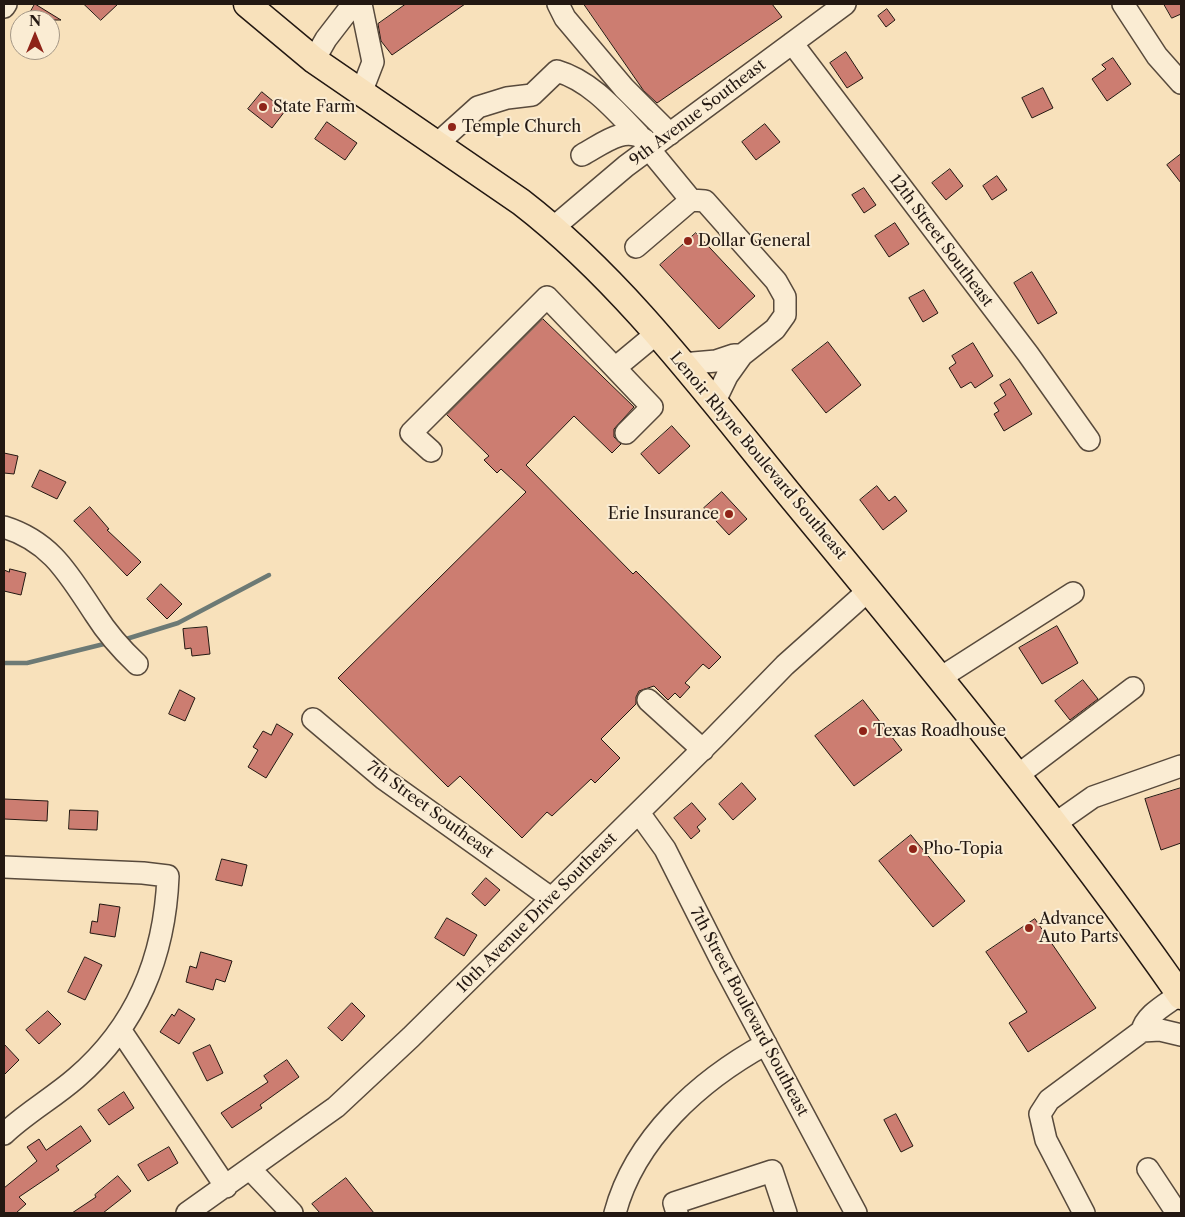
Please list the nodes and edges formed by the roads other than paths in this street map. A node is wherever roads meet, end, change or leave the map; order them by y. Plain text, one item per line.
1 (6, 4) edge
2 (247, 4) edge
3 (845, 4) edge
4 (1123, 4) edge
5 (349, 6) edge
6 (4, 8) edge
7 (562, 11) edge
8 (792, 43) junction
9 (314, 60) junction
10 (1181, 84) edge
11 (361, 93) junction
12 (653, 141) junction
13 (438, 144) junction
14 (582, 155) dead end
15 (692, 200) junction
16 (554, 227) junction
17 (636, 247) dead end
18 (656, 334) junction
19 (742, 355) junction
20 (682, 364) junction
21 (615, 368) junction
22 (714, 402) junction
23 (626, 433) dead end
24 (1090, 440) dead end
25 (431, 451) dead end
26 (4, 527) edge
27 (869, 590) junction
28 (1074, 593) dead end
29 (137, 664) dead end
30 (940, 678) junction
31 (1133, 688) dead end
32 (648, 700) dead end
33 (313, 719) dead end
34 (703, 750) junction
35 (1181, 766) edge
36 (1018, 775) junction
37 (639, 813) junction
38 (1056, 823) junction
39 (4, 867) edge
40 (551, 898) junction
41 (1181, 995) edge
42 (121, 1031) junction
43 (1142, 1032) junction
44 (1181, 1035) edge
45 (766, 1044) junction
46 (4, 1134) edge
47 (1148, 1169) dead end
48 (251, 1170) junction
49 (226, 1187) junction
50 (193, 1212) edge
51 (781, 1212) edge
52 (292, 1213) edge
53 (615, 1213) edge
54 (677, 1213) edge
55 (856, 1213) edge
56 (1084, 1213) edge
57 (1177, 1213) edge

1 - 6 street
2 - 9 main road, Lenoir Rhyne Boulevard Southeast
3 - 8 street, 9th Avenue Southeast
4 - 10 street
5 - 9 street
5 - 11 street
7 - 12 street
8 - 12 street, 9th Avenue Southeast
8 - 24 street, 12th Street Southeast
9 - 11 main road, Lenoir Rhyne Boulevard Southeast
11 - 13 main road, Lenoir Rhyne Boulevard Southeast
12 - 13 street
12 - 14 street
12 - 15 street
12 - 16 street, 9th Avenue Southeast
13 - 16 main road, Lenoir Rhyne Boulevard Southeast
15 - 17 street
15 - 19 street
16 - 18 main road, Lenoir Rhyne Boulevard Southeast
18 - 20 main road, Lenoir Rhyne Boulevard Southeast
18 - 21 street
19 - 20 street
19 - 22 street
20 - 22 main road, Lenoir Rhyne Boulevard Southeast
21 - 23 street
21 - 25 street
22 - 27 main road, Lenoir Rhyne Boulevard Southeast
26 - 29 street
27 - 30 main road, Lenoir Rhyne Boulevard Southeast
27 - 34 street, 10th Avenue Drive Southeast
28 - 30 street
30 - 36 main road, Lenoir Rhyne Boulevard Southeast
31 - 36 street
32 - 34 street
33 - 40 street, 7th Street Southeast
34 - 37 street, 10th Avenue Drive Southeast
35 - 38 street
36 - 38 main road, Lenoir Rhyne Boulevard Southeast
37 - 40 street, 10th Avenue Drive Southeast
37 - 45 street, 7th Street Boulevard Southeast
38 - 41 main road, Lenoir Rhyne Boulevard Southeast
39 - 42 street
40 - 48 street, 10th Avenue Drive Southeast
41 - 43 street
42 - 46 street
42 - 49 street
43 - 44 street
43 - 56 street
45 - 53 street
45 - 55 street, 7th Street Boulevard Southeast
47 - 57 street
48 - 49 street, 10th Avenue Drive Southeast
48 - 52 street
49 - 50 street, 10th Avenue Drive Southeast
51 - 54 street

